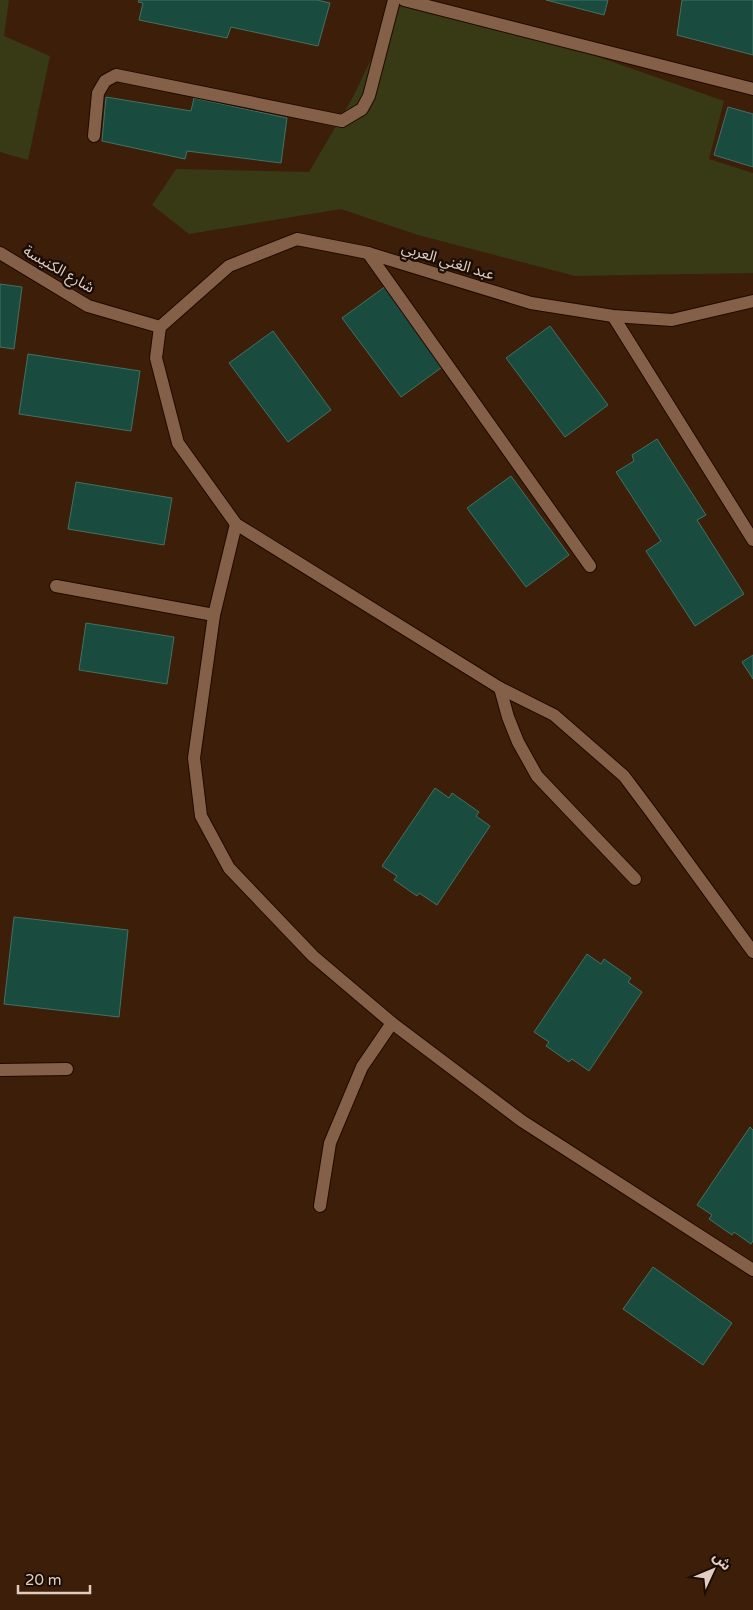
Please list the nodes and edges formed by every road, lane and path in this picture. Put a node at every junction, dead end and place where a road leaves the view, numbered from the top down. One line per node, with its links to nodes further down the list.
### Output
1 (394, 0): 4 (street)
2 (404, 0): 3 (street)
3 (753, 89)
4 (94, 136)
5 (0, 253): 9 (street, شارع الكنيسة)
6 (368, 253): 8 (street, عبد الغني العربي); 9 (street, عبد الغني العربي); 12 (street)
7 (753, 301): 8 (street, عبد الغني العربي)
8 (613, 316): 11 (street)
9 (160, 327): 10 (street)
10 (236, 524): 14 (street); 15 (street)
11 (753, 540)
12 (590, 566)
13 (56, 586): 14 (street)
14 (214, 615): 18 (street)
15 (500, 688): 16 (street); 17 (street)
16 (636, 879)
17 (753, 952)
18 (392, 1023): 21 (street); 22 (street)
19 (66, 1068): 20 (street)
20 (0, 1070)
21 (320, 1206)
22 (753, 1270)

